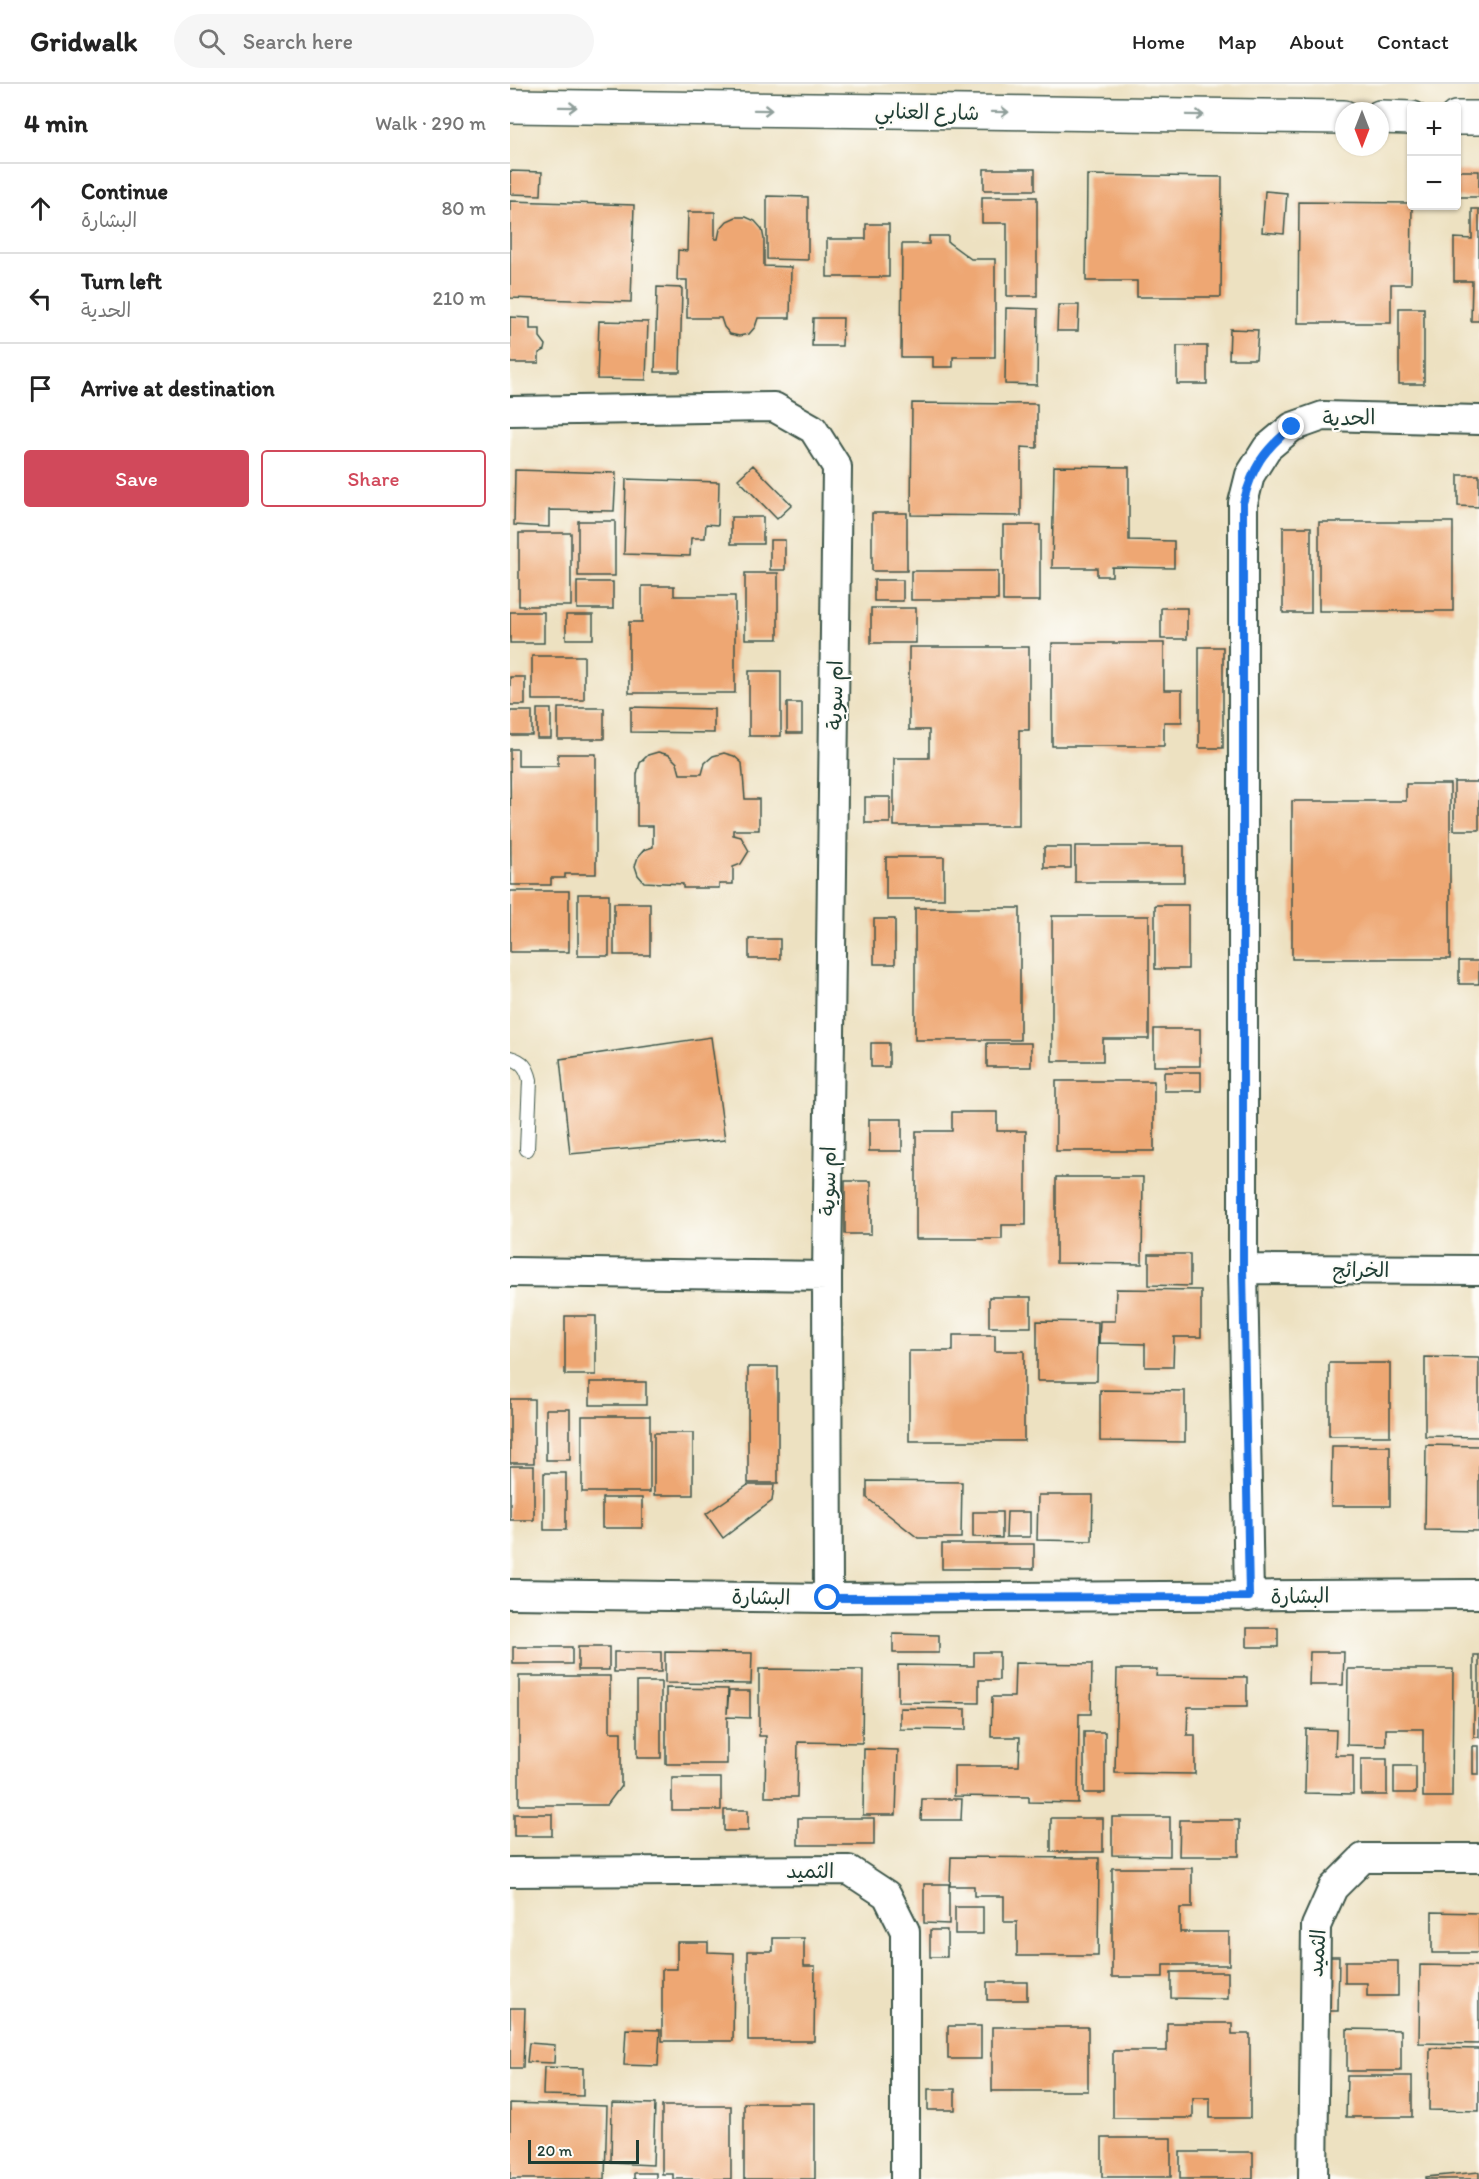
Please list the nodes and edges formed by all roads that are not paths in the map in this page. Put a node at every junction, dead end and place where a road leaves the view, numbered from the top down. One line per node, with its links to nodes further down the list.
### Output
1 (510, 106): 2 (street, شارع العنابي, one-way to 2)
2 (1335, 117)
3 (1389, 117): 4 (street)
4 (1407, 118)
5 (1461, 118): 6 (street)
6 (1479, 118)
7 (510, 411): 14 (street, ام سوية)
8 (1479, 420): 11 (street, الحدية)
9 (510, 1058): 10 (lane)
10 (527, 1149)
11 (1243, 1269): 12 (street, الخرائج); 17 (street, الحدية)
12 (1479, 1270)
13 (510, 1272): 14 (street)
14 (827, 1276): 18 (street, ام سوية)
15 (1479, 1593): 17 (street, البشارة)
16 (510, 1594): 18 (street, البشارة)
17 (1249, 1597): 18 (street, البشارة)
18 (828, 1598)
19 (1479, 1858): 22 (street, الثميد)
20 (510, 1872): 21 (street, الثميد)
21 (905, 2179)
22 (1312, 2179)

